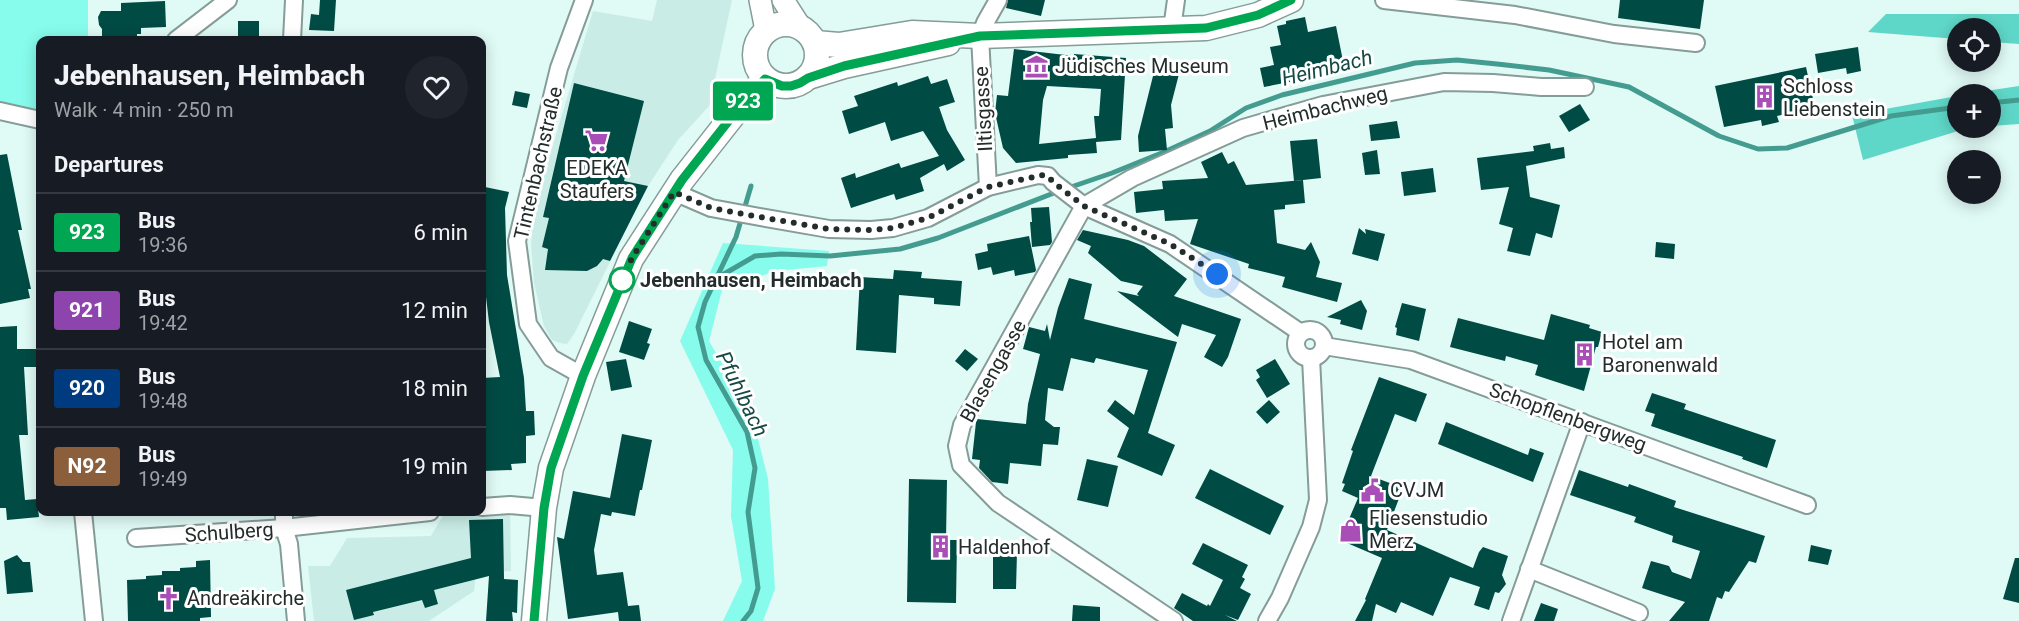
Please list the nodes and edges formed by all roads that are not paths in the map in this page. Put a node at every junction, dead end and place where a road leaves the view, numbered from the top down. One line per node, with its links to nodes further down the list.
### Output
1 (228, 0): 13 (street)
2 (294, 0): 14 (street)
3 (584, 0): 28 (street, Tintenbachstraße)
4 (760, 0): 11 (street)
5 (783, 0): 12 (street)
6 (998, 0): 15 (street, Iltisgasse)
7 (1176, 0): 10 (street)
8 (1291, 0): 10 (main road)
9 (1384, 0): 16 (street)
10 (1172, 29): 15 (main road)
11 (766, 30): 12 (main road); 18 (main road)
12 (808, 35): 15 (main road); 17 (main road)
13 (181, 36)
14 (292, 36)
15 (980, 36): 17 (main road); 22 (street, Iltisgasse)
16 (1696, 43)
17 (808, 78): 18 (main road)
18 (765, 79): 23 (main road)
19 (1585, 87): 24 (street, Heimbachweg)
20 (0, 111): 21 (street)
21 (36, 119)
22 (988, 187): 23 (street); 24 (street)
23 (674, 192): 28 (main road)
24 (1081, 204): 25 (street); 42 (street, Blasengasse)
25 (1302, 333): 26 (street); 27 (street)
26 (1324, 346): 27 (street); 29 (street, Schopflenbergweg)
27 (1311, 358): 43 (street)
28 (583, 376): 32 (main road)
29 (1582, 422): 30 (street, Schopflenbergweg); 37 (street)
30 (1807, 505)
31 (486, 507): 32 (street)
32 (544, 508): 41 (main road)
33 (83, 516): 39 (street)
34 (357, 516): 35 (street, Schulberg)
35 (284, 520): 36 (street, Schulberg); 40 (street)
36 (136, 538)
37 (1529, 569): 38 (street); 44 (street)
38 (1639, 613)
39 (94, 621)
40 (296, 621)
41 (534, 621)
42 (1174, 621)
43 (1267, 621)
44 (1511, 621)

